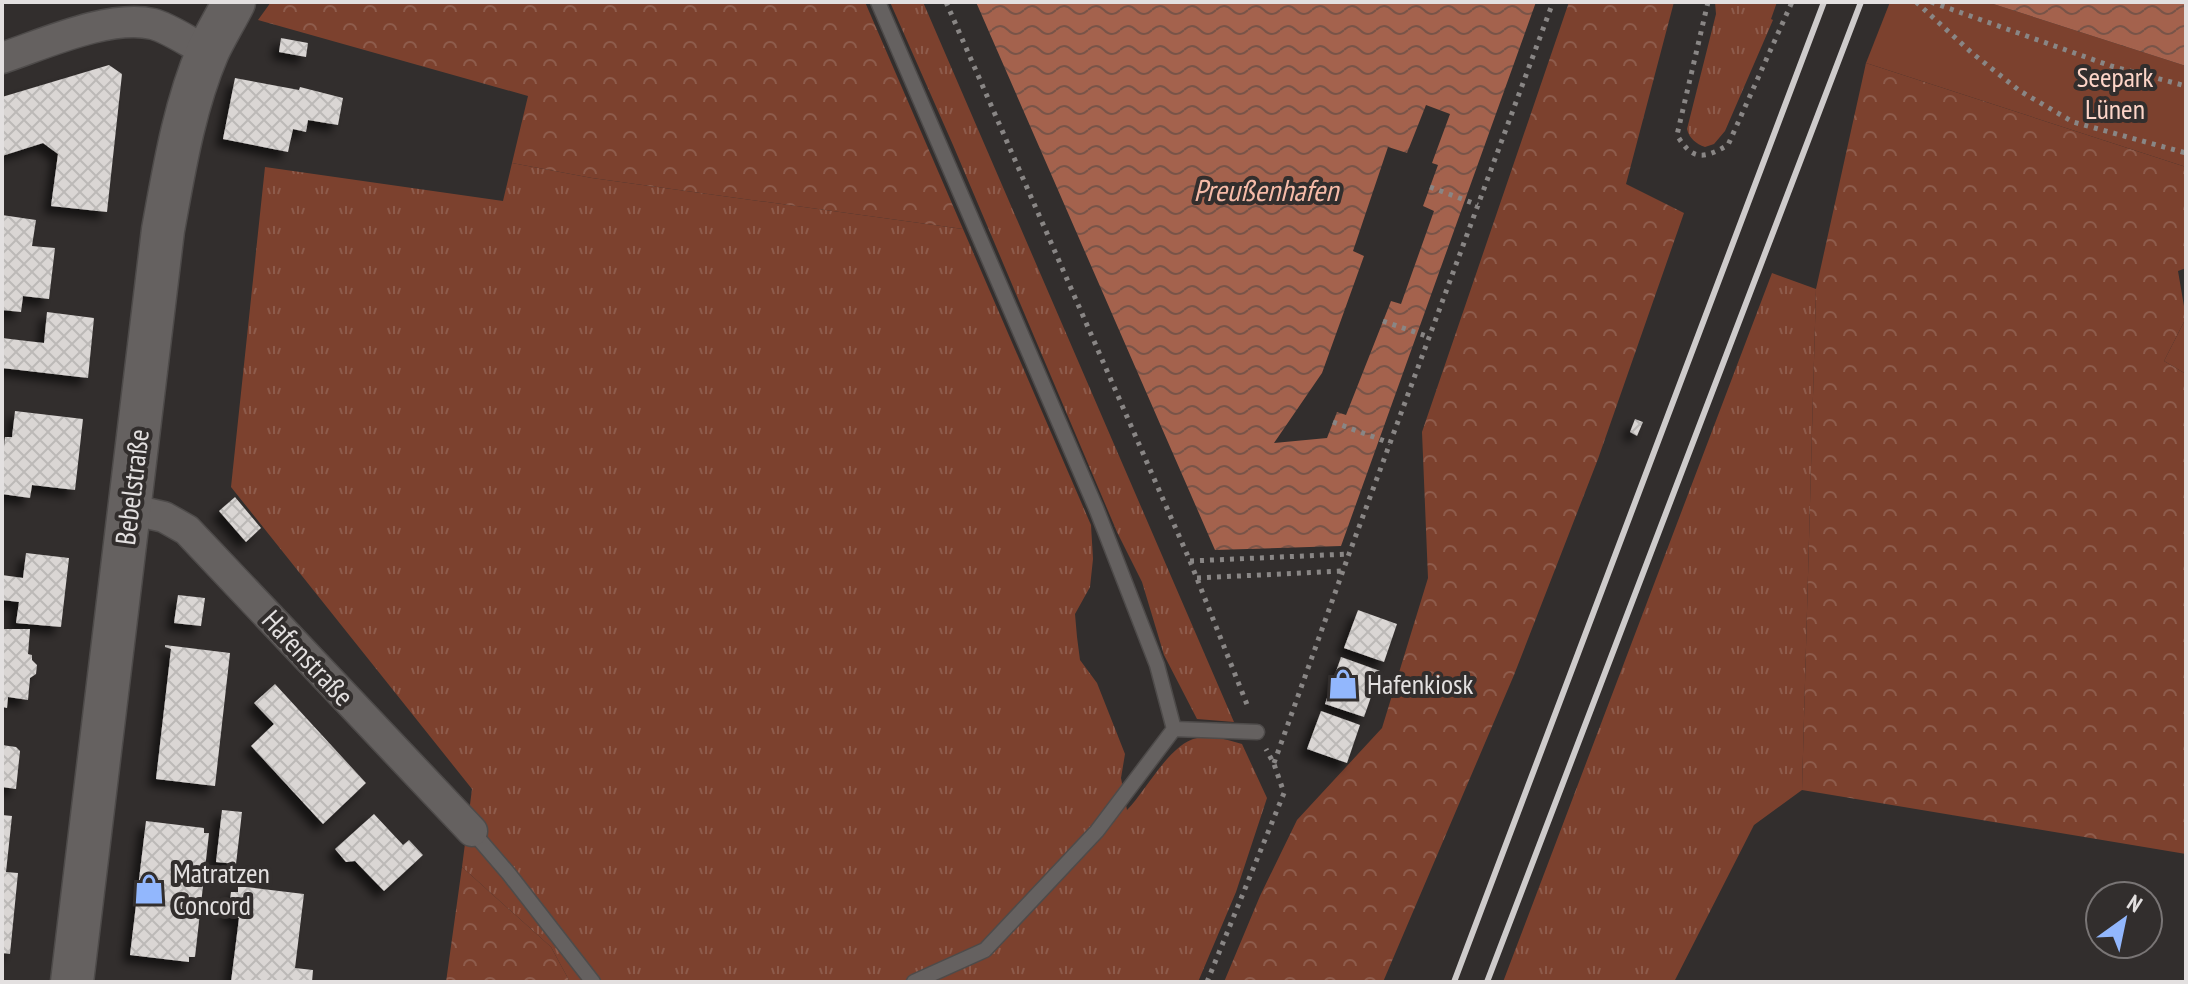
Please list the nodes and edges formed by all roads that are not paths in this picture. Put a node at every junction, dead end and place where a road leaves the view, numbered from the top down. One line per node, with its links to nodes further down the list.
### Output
1 (234, 2): 4 (main road, Bebelstraße)
2 (878, 2): 7 (lane)
3 (151, 13): 4 (street); 5 (street)
4 (208, 52): 6 (main road, Bebelstraße)
5 (2, 58)
6 (129, 509): 9 (street, Hafenstraße); 10 (main road, Bebelstraße)
7 (1174, 729): 8 (lane); 12 (lane)
8 (1257, 732)
9 (472, 831): 11 (lane)
10 (72, 982)
11 (593, 982)
12 (914, 982)

